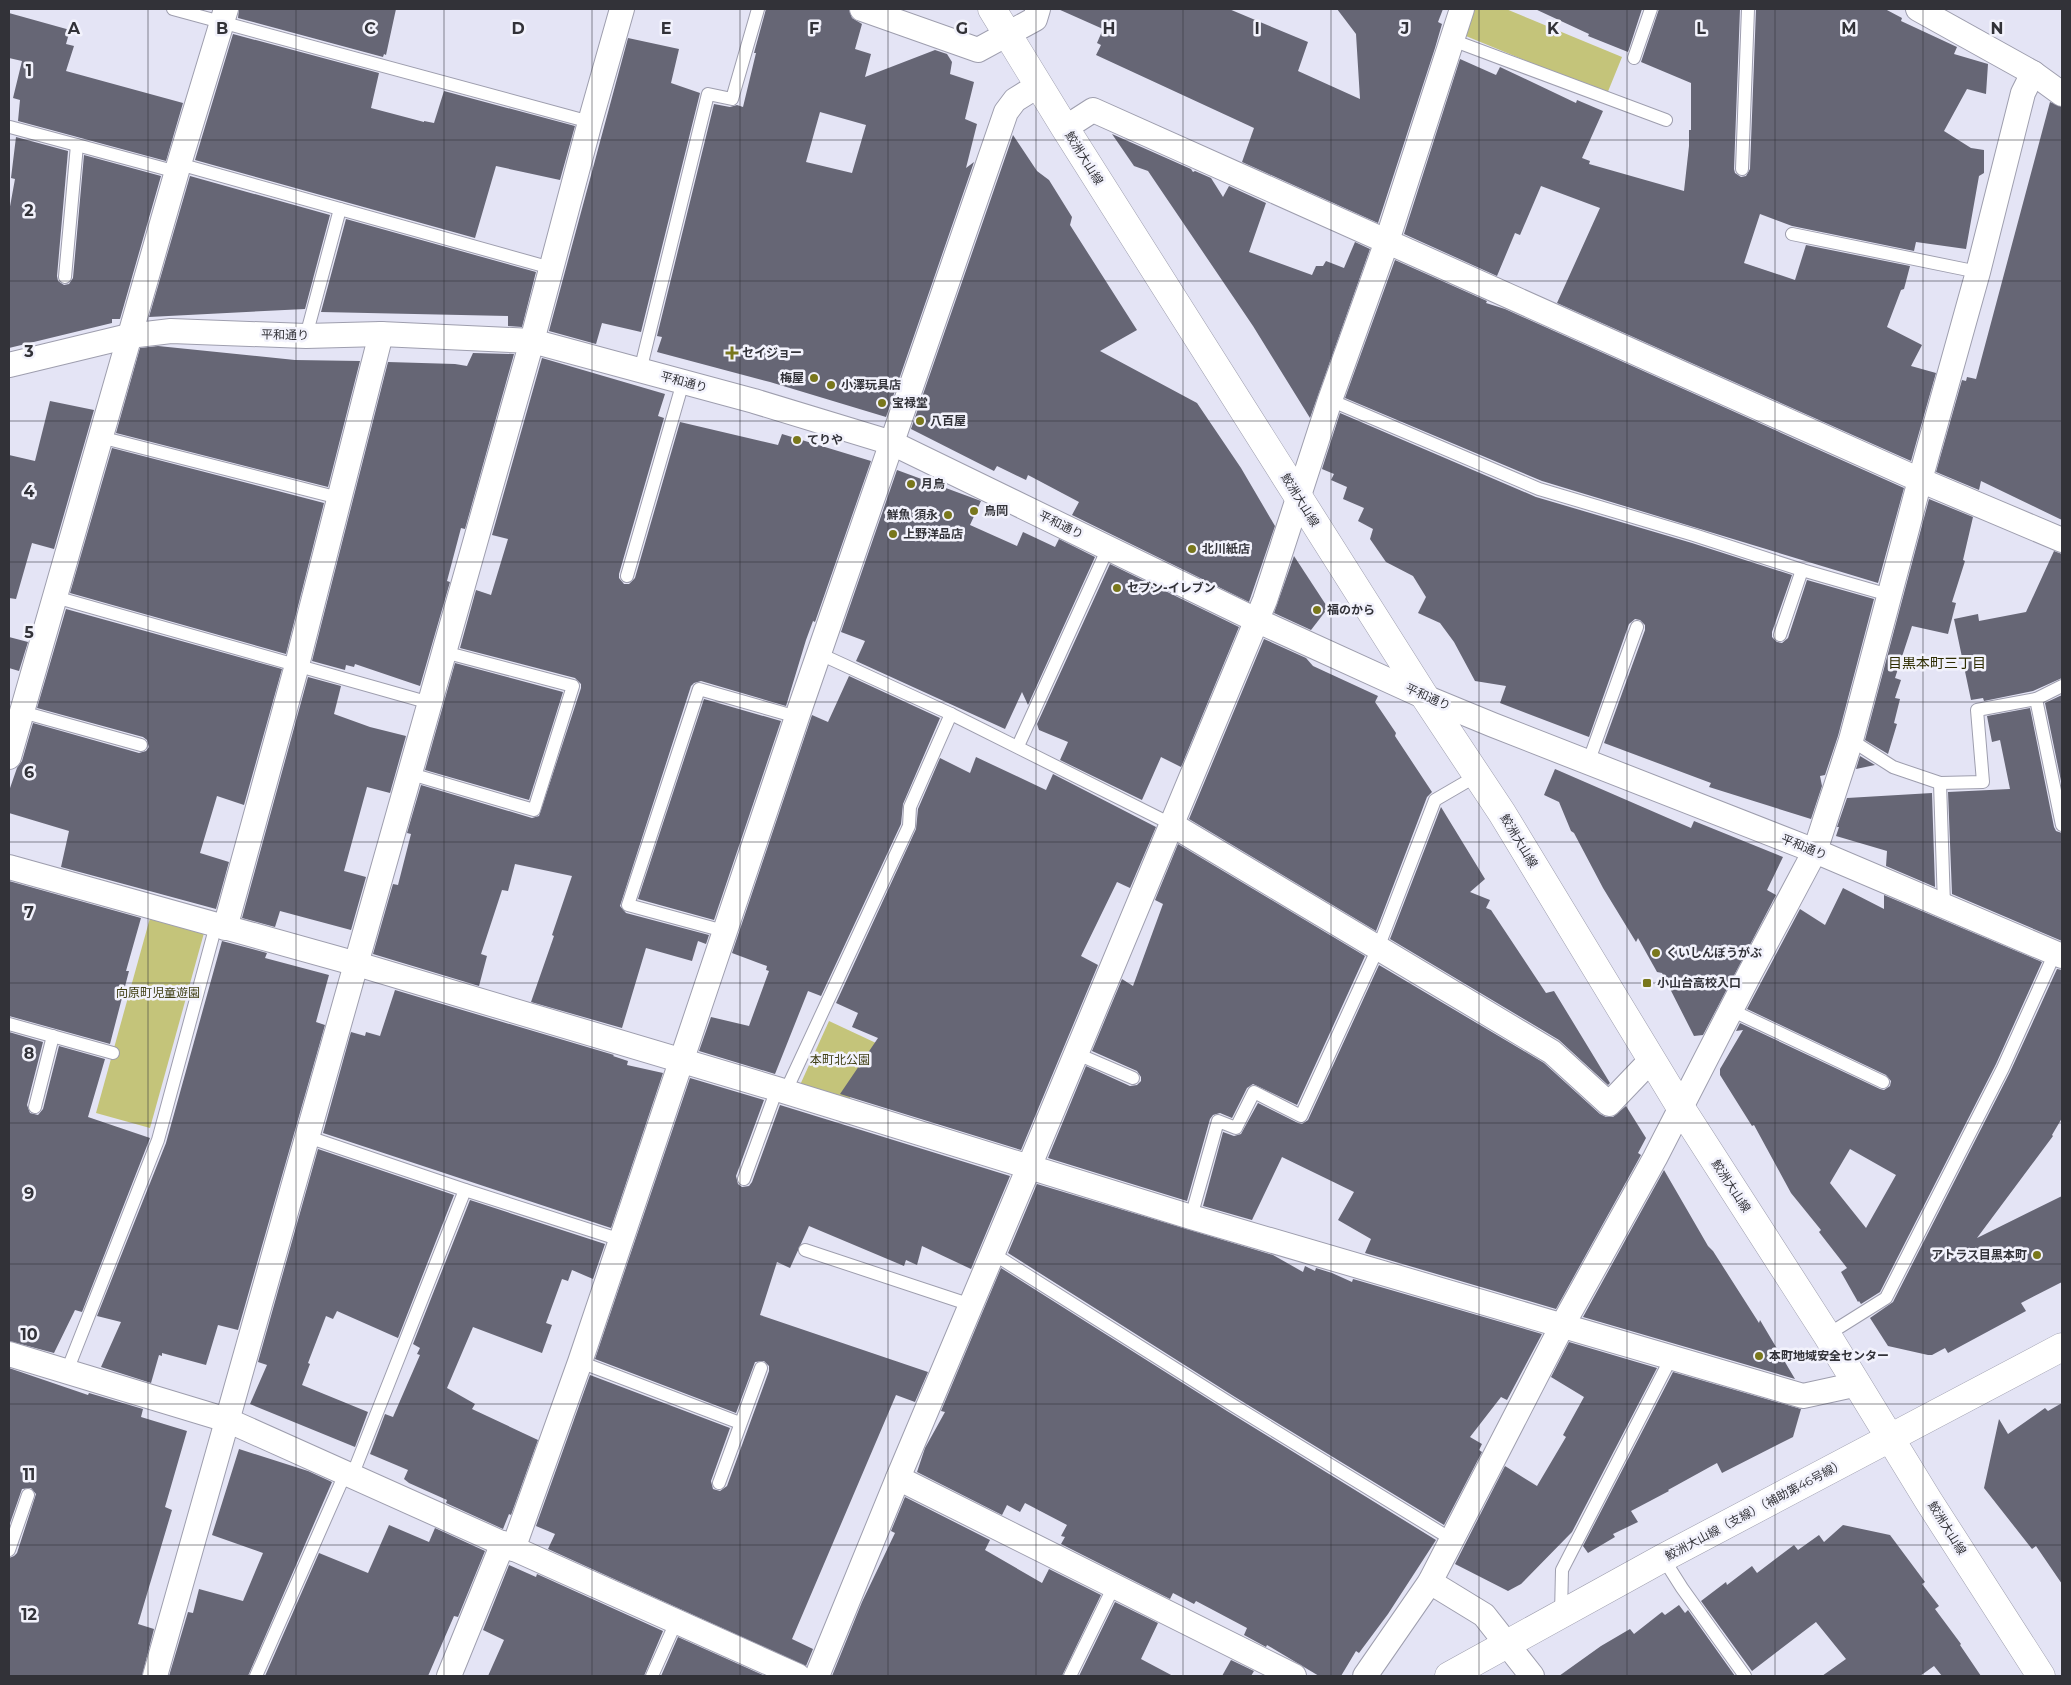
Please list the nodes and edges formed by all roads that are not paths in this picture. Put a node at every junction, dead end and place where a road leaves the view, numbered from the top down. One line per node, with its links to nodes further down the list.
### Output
1 (173, 9): 11 (lane)
2 (622, 9): 19 (street)
3 (758, 9): 36 (lane)
4 (862, 9): 12 (street)
5 (992, 9): 12 (main road, 鮫洲大山線)
6 (1038, 9): 12 (street)
7 (1462, 9): 13 (street)
8 (1651, 9): 14 (lane)
9 (1748, 9): 24 (lane)
10 (1918, 9): 15 (street)
11 (224, 15): 19 (lane); 23 (street)
12 (1008, 35): 16 (main road, 鮫洲大山線)
13 (1452, 40): 18 (lane); 27 (street)
14 (1634, 58)
15 (2034, 73): 17 (street); 29 (street)
16 (1039, 85): 21 (main road, 鮫洲大山線); 40 (street)
17 (2062, 94)
18 (1666, 120)
19 (590, 122): 28 (street)
20 (10, 127): 22 (lane)
21 (1065, 128): 27 (street); 42 (main road, 鮫洲大山線)
22 (77, 145): 23 (lane); 30 (lane)
23 (178, 168): 25 (lane); 32 (street)
24 (1742, 169)
25 (340, 209): 28 (lane); 33 (lane)
26 (1792, 234): 29 (lane)
27 (1387, 241): 38 (street); 41 (street)
28 (551, 268): 34 (street)
29 (1978, 272): 41 (street)
30 (65, 277)
31 (381, 334): 33 (street, 平和通り); 34 (street, 平和通り); 43 (street)
32 (129, 336): 33 (street, 平和通り); 35 (street, 平和通り); 39 (street)
33 (306, 336)
34 (532, 341): 36 (street, 平和通り); 53 (street)
35 (9, 365)
36 (640, 371): 37 (street, 平和通り)
37 (683, 382): 40 (street, 平和通り); 47 (lane)
38 (1330, 400): 42 (street); 46 (lane)
39 (100, 437): 43 (lane); 49 (street)
40 (892, 443): 45 (street, 平和通り); 54 (street)
41 (1920, 480): 44 (street); 48 (street)
42 (1298, 496): 50 (street); 57 (main road, 鮫洲大山線)
43 (340, 498): 55 (street)
44 (2062, 540)
45 (1108, 548): 50 (street, 平和通り); 65 (lane)
46 (1802, 570): 48 (lane); 52 (lane)
47 (627, 576)
48 (1889, 595): 63 (street)
49 (54, 597): 55 (lane); 60 (street)
50 (1256, 620): 57 (street, 平和通り); 71 (street)
51 (1637, 627): 67 (lane)
52 (1780, 635)
53 (444, 652): 59 (street); 68 (lane)
54 (820, 654): 61 (lane); 62 (street)
55 (297, 665): 59 (lane); 76 (street)
56 (2062, 686): 58 (lane)
57 (1425, 696): 67 (street, 平和通り); 69 (main road, 鮫洲大山線)
58 (2036, 699): 70 (lane); 72 (lane)
59 (430, 703): 68 (street)
60 (22, 712): 64 (lane); 66 (street)
61 (951, 714): 65 (lane); 90 (lane)
62 (797, 717): 77 (street); 77 (lane)
63 (1851, 740): 70 (lane); 73 (street)
64 (140, 745)
65 (1018, 746): 71 (lane)
66 (9, 757)
67 (1588, 763): 73 (street, 平和通り)
68 (410, 774): 80 (street)
69 (1478, 775): 78 (lane); 86 (main road, 鮫洲大山線)
70 (1940, 783): 75 (lane)
71 (1171, 824): 78 (street); 85 (street)
72 (2062, 825)
73 (1815, 851): 75 (street, 平和通り); 81 (street)
74 (9, 867): 76 (street)
75 (1944, 906): 79 (street, 平和通り)
76 (221, 926): 80 (street); 109 (lane)
77 (724, 931): 87 (street)
78 (1378, 948): 86 (street); 97 (lane)
79 (2059, 955): 103 (lane)
80 (357, 964): 87 (street); 93 (street)
81 (1731, 1010): 89 (lane); 92 (street)
82 (9, 1024): 83 (lane)
83 (54, 1036): 84 (lane); 91 (lane)
84 (113, 1053)
85 (1075, 1053): 88 (lane); 94 (street)
86 (1652, 1059): 92 (main road, 鮫洲大山線)
87 (681, 1061): 90 (street); 98 (street)
88 (1133, 1078)
89 (1883, 1082)
90 (782, 1091): 94 (street); 95 (lane)
91 (35, 1106)
92 (1681, 1108): 102 (street); 103 (main road, 鮫洲大山線)
93 (308, 1137): 96 (lane); 111 (street)
94 (1029, 1167): 97 (street); 100 (street)
95 (744, 1179)
96 (465, 1190): 98 (lane); 114 (lane)
97 (1191, 1217): 102 (street)
98 (622, 1240): 107 (street)
99 (805, 1250): 101 (lane)
100 (992, 1253): 101 (street); 118 (lane)
101 (970, 1305): 115 (street)
102 (1562, 1326): 106 (street); 118 (street)
103 (1827, 1335): 110 (main road, 鮫洲大山線)
104 (2062, 1347): 113 (main road, 鮫洲大山線（支線）（補助第46号線）)
105 (9, 1354): 109 (street)
106 (1671, 1358): 110 (street); 124 (lane)
107 (580, 1362): 112 (lane); 119 (street)
108 (761, 1368): 112 (lane)
109 (67, 1372): 111 (street)
110 (1858, 1384): 113 (main road, 鮫洲大山線)
111 (227, 1420): 114 (street); 127 (street)
112 (740, 1423): 116 (lane)
113 (1892, 1438): 121 (main road, 鮫洲大山線（支線）（補助第46号線）); 139 (main road, 鮫洲大山線)
114 (348, 1475): 119 (street); 128 (lane)
115 (898, 1478): 123 (street); 132 (street)
116 (719, 1483)
117 (28, 1495): 120 (lane)
118 (1452, 1539): 122 (street)
119 (508, 1546): 125 (street); 129 (street)
120 (9, 1550)
121 (1663, 1558): 124 (main road, 鮫洲大山線（支線）（補助第46号線）); 138 (lane)
122 (1430, 1582): 126 (street); 135 (street)
123 (1114, 1586): 133 (lane); 134 (street)
124 (1561, 1614): 126 (main road, 鮫洲大山線（支線）（補助第46号線）)
125 (676, 1622): 130 (lane); 131 (street)
126 (1508, 1644): 136 (main road, 鮫洲大山線（支線）（補助第46号線）); 137 (street)
127 (155, 1676)
128 (256, 1676)
129 (449, 1676)
130 (652, 1676)
131 (798, 1676)
132 (817, 1676)
133 (1070, 1676)
134 (1294, 1676)
135 (1365, 1676)
136 (1448, 1676)
137 (1532, 1676)
138 (1745, 1676)
139 (2040, 1676)

